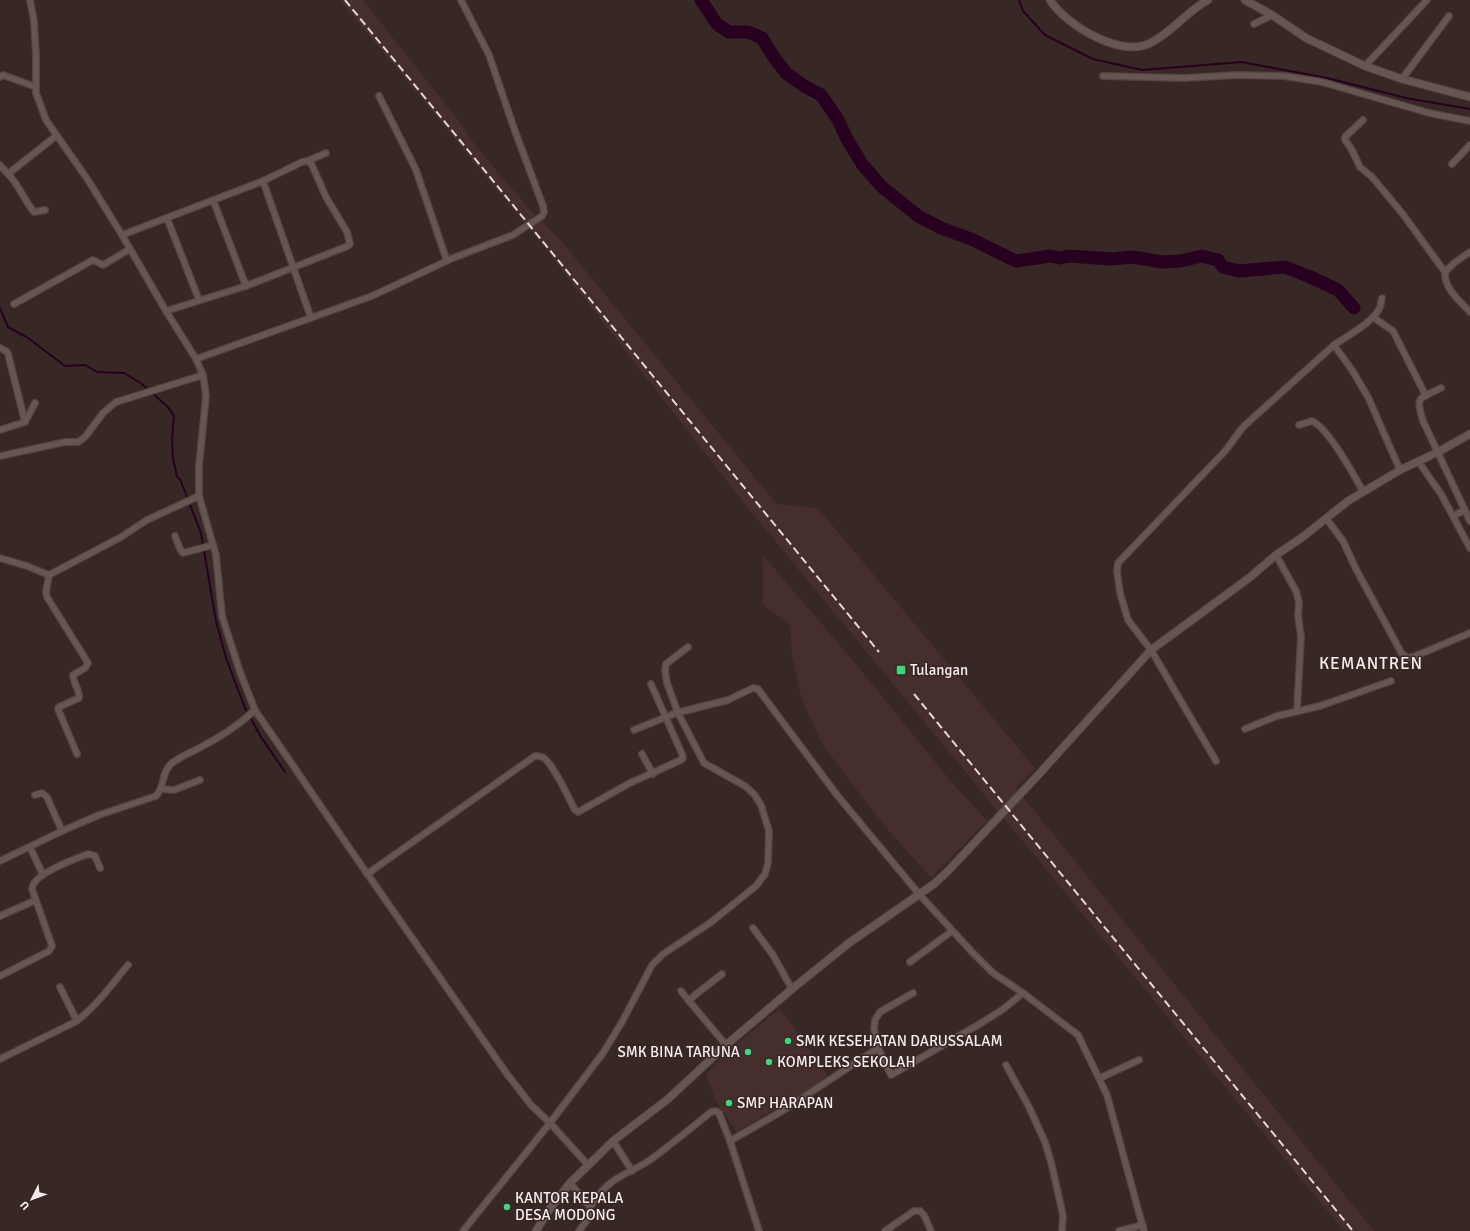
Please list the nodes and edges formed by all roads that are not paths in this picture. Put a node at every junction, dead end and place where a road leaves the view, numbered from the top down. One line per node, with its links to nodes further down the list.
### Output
1 (30, 0): 14 (street)
2 (461, 0): 33 (street)
3 (1050, 0): 4 (street)
4 (1208, 0)
5 (1245, 0): 7 (street)
6 (1427, 0): 10 (street)
7 (1272, 15): 9 (street); 10 (street)
8 (1449, 16): 13 (street)
9 (1254, 24)
10 (1365, 66): 13 (street)
11 (1104, 76): 18 (street)
12 (0, 77): 14 (street)
13 (1402, 79): 16 (street)
14 (36, 87): 19 (street)
15 (379, 96): 33 (street)
16 (1470, 97)
17 (1363, 120): 35 (street)
18 (1470, 121)
19 (56, 136): 25 (street); 30 (street)
20 (1470, 145): 23 (street)
21 (326, 153): 22 (street)
22 (307, 161): 26 (street); 34 (street)
23 (1452, 164)
24 (0, 165): 25 (street)
25 (8, 174): 28 (street)
26 (263, 181): 27 (street); 34 (street)
27 (213, 200): 29 (street); 36 (street)
28 (45, 210)
29 (167, 218): 30 (street); 38 (street)
30 (122, 235): 31 (street)
31 (130, 249): 39 (street); 40 (street)
32 (1470, 252): 35 (street)
33 (448, 261): 43 (street)
34 (294, 267): 36 (street); 43 (street)
35 (1445, 272): 41 (street)
36 (246, 286): 38 (street)
37 (1382, 298): 42 (street)
38 (199, 300): 40 (street)
39 (14, 304)
40 (166, 311): 46 (street)
41 (1470, 312)
42 (1373, 316): 44 (street); 49 (street)
43 (311, 318): 46 (street)
44 (1334, 345): 58 (street); 73 (street)
45 (0, 348): 51 (street)
46 (196, 359): 47 (street)
47 (203, 375): 56 (street); 60 (street)
48 (1441, 388): 49 (street)
49 (1426, 396): 55 (street)
50 (35, 403): 51 (street)
51 (25, 422): 53 (street)
52 (1299, 425): 59 (street)
53 (0, 430)
54 (1470, 434): 55 (street)
55 (1438, 452): 57 (street); 61 (street)
56 (0, 456)
57 (1423, 459): 58 (street); 62 (street)
58 (1400, 470): 59 (street)
59 (1363, 491): 63 (street)
60 (199, 496): 66 (street); 70 (street)
61 (1463, 511): 62 (street); 64 (street)
62 (1454, 515): 67 (street)
63 (1326, 518): 68 (street); 71 (street)
64 (1470, 522)
65 (175, 536): 66 (street)
66 (213, 545): 78 (street)
67 (1470, 548)
68 (1276, 555): 73 (street); 76 (street)
69 (0, 558): 70 (street)
70 (49, 575): 82 (street)
71 (1470, 633)
72 (688, 647): 77 (street)
73 (1151, 650): 84 (street); 95 (street)
74 (1391, 681): 76 (street)
75 (651, 684): 79 (street)
76 (1297, 710): 80 (street)
77 (677, 713): 79 (street); 95 (street); 117 (street)
78 (251, 714): 87 (street); 93 (street)
79 (667, 717): 81 (street); 85 (street)
80 (1245, 729)
81 (634, 730)
82 (77, 754)
83 (642, 754): 85 (street)
84 (1216, 761)
85 (653, 774): 93 (street)
86 (200, 780): 87 (street)
87 (161, 789): 89 (street)
88 (35, 795): 89 (street)
89 (62, 830): 90 (street)
90 (30, 847): 91 (street); 94 (street)
91 (0, 862)
92 (100, 868): 94 (street)
93 (367, 874): 117 (street)
94 (43, 875): 96 (street)
95 (919, 894): 99 (street); 105 (street)
96 (36, 900): 97 (street); 103 (street)
97 (0, 916)
98 (753, 928): 105 (street)
99 (952, 931): 100 (street); 108 (street)
100 (910, 962)
101 (128, 965): 110 (street)
102 (722, 974): 109 (street)
103 (0, 976)
104 (60, 987): 110 (street)
105 (792, 989): 111 (street)
106 (681, 991): 109 (street)
107 (913, 993): 112 (street)
108 (1023, 993): 112 (street); 116 (street)
109 (689, 1001): 111 (street)
110 (77, 1021): 113 (street)
111 (726, 1045): 118 (street)
112 (878, 1048): 119 (street)
113 (0, 1059)
114 (1139, 1060): 116 (street)
115 (1006, 1066): 131 (street)
116 (1100, 1078): 124 (street)
117 (549, 1122): 120 (street); 125 (street)
118 (613, 1141): 120 (street); 121 (street)
119 (730, 1141): 121 (street); 128 (street)
120 (588, 1165): 122 (street)
121 (632, 1171): 123 (street)
122 (570, 1183): 123 (street); 126 (street)
123 (590, 1207): 127 (street)
124 (1143, 1228): 132 (street)
125 (463, 1231)
126 (536, 1231)
127 (580, 1231)
128 (759, 1231)
129 (885, 1231): 130 (street)
130 (931, 1231)
131 (1062, 1231)
132 (1119, 1231)

